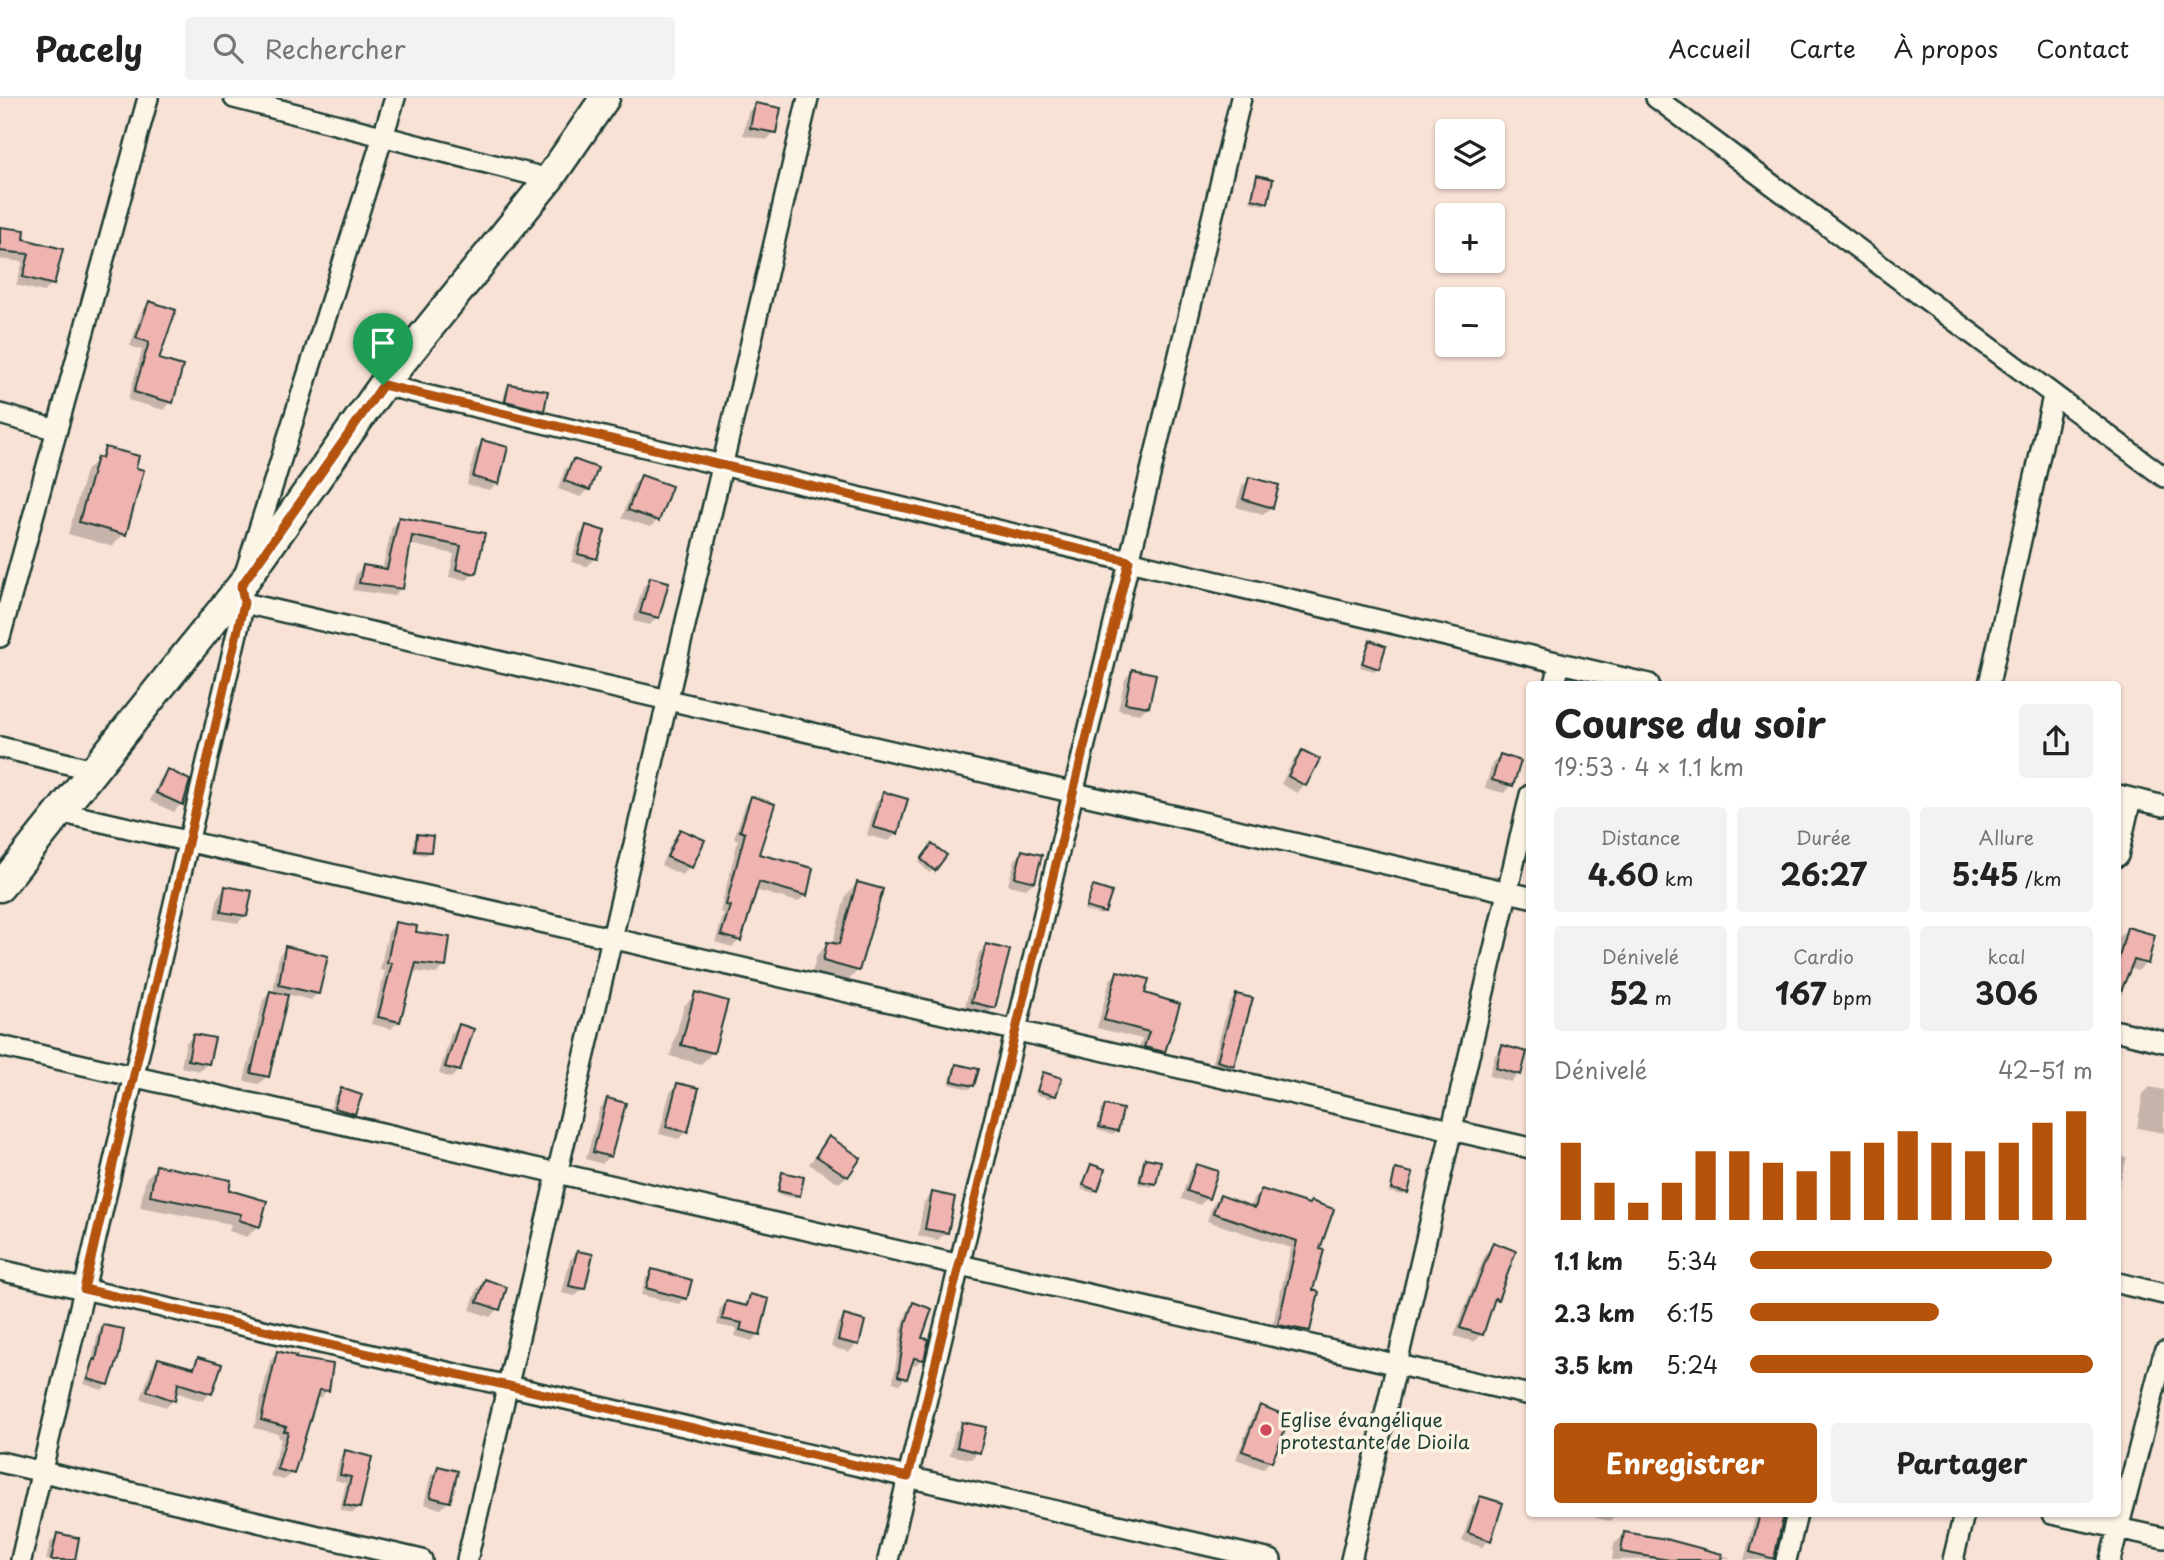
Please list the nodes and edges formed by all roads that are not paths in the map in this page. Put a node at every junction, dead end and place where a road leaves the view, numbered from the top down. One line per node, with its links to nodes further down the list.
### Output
1 (148, 98): 13 (street)
2 (234, 98): 8 (street)
3 (395, 98): 8 (street)
4 (605, 98): 9 (street)
5 (808, 98): 14 (street)
6 (1241, 98): 16 (street)
7 (1656, 98): 11 (street)
8 (383, 136): 9 (street); 17 (street)
9 (549, 179): 10 (street)
10 (383, 385): 14 (street); 17 (street)
11 (2053, 396): 15 (street); 22 (street)
12 (0, 414): 13 (street)
13 (57, 430): 18 (street)
14 (723, 465): 16 (street); 23 (street)
15 (2164, 477)
16 (1129, 561): 19 (street); 26 (street)
17 (242, 595): 23 (street); 25 (street); 32 (street)
18 (0, 637)
19 (1560, 663): 20 (street); 21 (street)
20 (1556, 681)
21 (1636, 681)
22 (1990, 681)
23 (668, 700): 26 (street); 36 (street)
24 (0, 747): 25 (street)
25 (93, 770): 30 (street)
26 (1073, 793): 34 (street); 37 (street)
27 (2124, 797): 28 (street); 31 (street)
28 (2164, 806)
29 (1526, 812): 34 (street)
30 (59, 813): 32 (street); 33 (street)
31 (2121, 826)
32 (188, 842): 36 (street); 41 (street)
33 (0, 887)
34 (1507, 892): 35 (street); 42 (street)
35 (1526, 896)
36 (612, 939): 37 (street); 44 (street)
37 (1016, 1031): 42 (street); 45 (street)
38 (2121, 1032): 39 (street)
39 (2164, 1042)
40 (0, 1046): 41 (street)
41 (134, 1076): 44 (street); 48 (street)
42 (1452, 1130): 43 (street); 51 (street)
43 (1526, 1147)
44 (557, 1173): 45 (street); 52 (street)
45 (959, 1265): 51 (street); 56 (street)
46 (0, 1270): 48 (street)
47 (2121, 1284): 49 (street)
48 (84, 1289): 52 (street); 55 (street)
49 (2164, 1294)
50 (2164, 1352): 61 (street)
51 (1397, 1365): 53 (street); 69 (street)
52 (508, 1386): 56 (street); 66 (street)
53 (1526, 1394)
54 (0, 1462): 55 (street)
55 (41, 1472): 64 (street); 65 (street)
56 (908, 1477): 67 (street); 68 (street)
57 (1796, 1517): 70 (street)
58 (1963, 1517): 71 (street)
59 (2066, 1517): 62 (street)
60 (2121, 1517): 62 (street)
61 (2121, 1517)
62 (2118, 1528): 63 (street); 72 (street)
63 (2164, 1538)
64 (21, 1560)
65 (422, 1560)
66 (467, 1560)
67 (888, 1560)
68 (1270, 1560)
69 (1351, 1560)
70 (1786, 1560)
71 (1953, 1560)
72 (2110, 1560)

